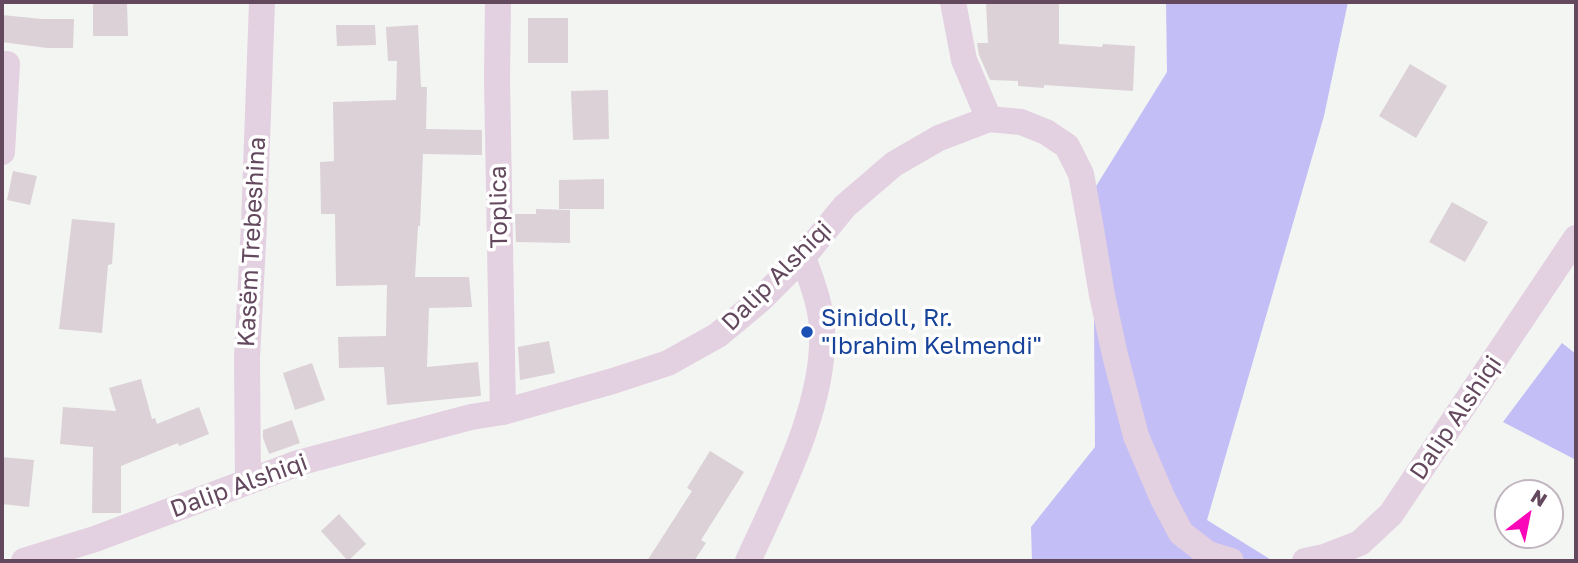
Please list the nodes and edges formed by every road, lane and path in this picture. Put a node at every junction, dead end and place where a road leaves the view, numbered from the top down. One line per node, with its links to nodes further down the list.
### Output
1 (262, 2): 10 (street, Kasëm Trebeshina)
2 (498, 2): 9 (street, Toplica)
3 (953, 2): 5 (street)
4 (7, 65): 6 (street)
5 (989, 119): 8 (street, Dalip Alshiqi); 13 (street, Dalip Alshiqi)
6 (2, 152)
7 (1576, 238): 14 (street, Dalip Alshiqi)
8 (803, 257): 9 (street, Dalip Alshiqi); 12 (street)
9 (503, 412): 10 (street, Dalip Alshiqi)
10 (248, 482): 11 (street, Dalip Alshiqi)
11 (24, 561)
12 (748, 561)
13 (1231, 561)
14 (1305, 561)

